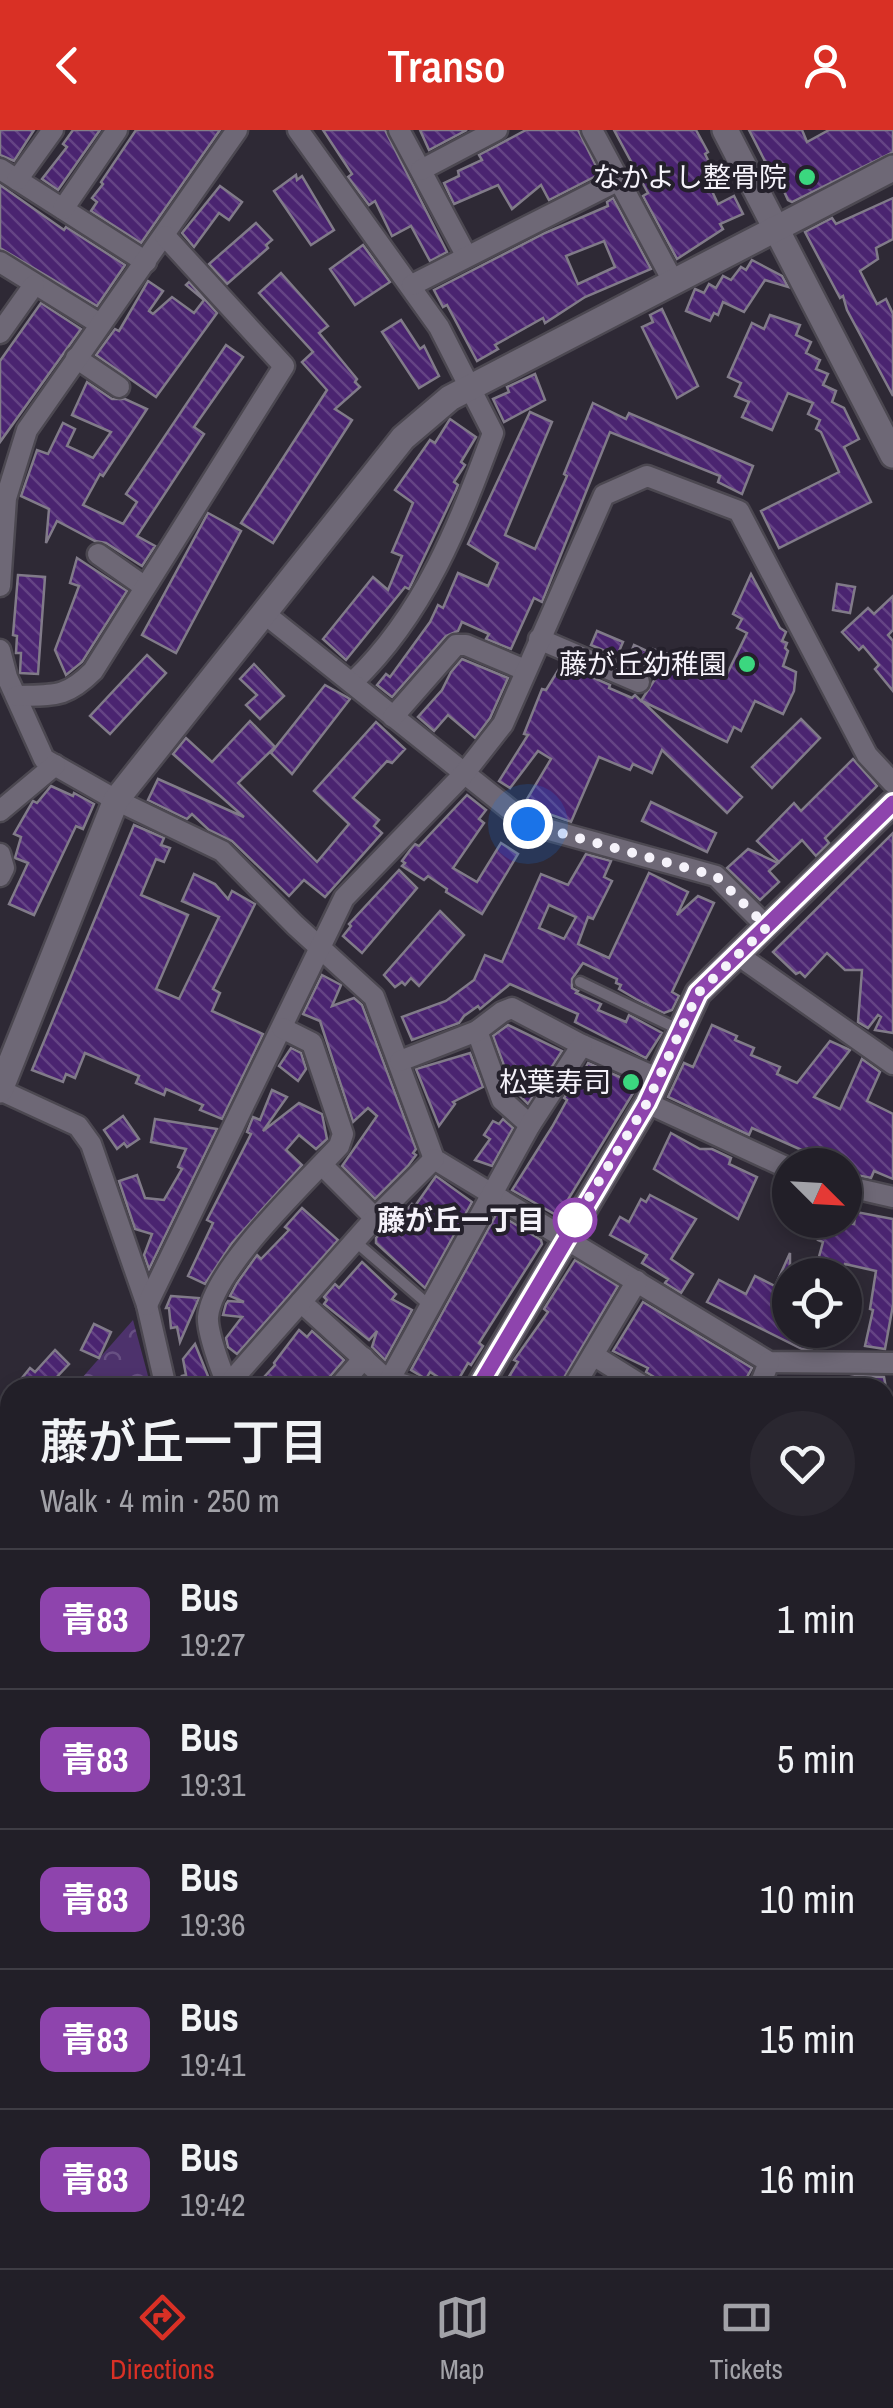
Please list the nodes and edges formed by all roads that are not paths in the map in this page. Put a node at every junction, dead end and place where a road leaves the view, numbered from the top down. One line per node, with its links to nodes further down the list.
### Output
1 (53, 130): 11 (street)
2 (117, 130): 13 (street)
3 (237, 130): 15 (street)
4 (298, 130): 21 (street)
5 (399, 130): 10 (street)
6 (497, 130): 10 (street)
7 (592, 130): 12 (street)
8 (725, 130): 14 (street)
9 (893, 168): 14 (street)
10 (420, 170): 16 (street)
11 (8, 175): 13 (street)
12 (619, 180): 16 (street); 19 (street)
13 (63, 209): 18 (street)
14 (776, 230): 19 (street); 27 (street)
15 (165, 236): 18 (street); 31 (street)
16 (466, 256): 21 (street)
17 (0, 262): 20 (street)
18 (146, 262): 22 (street)
19 (674, 283): 26 (street)
20 (34, 285): 22 (street); 23 (street)
21 (412, 285): 26 (street)
22 (100, 324): 24 (street)
23 (0, 333)
24 (76, 358): 25 (street); 28 (street)
25 (119, 387)
26 (471, 388): 32 (street); 36 (street)
27 (893, 455)
28 (3, 498): 30 (street)
29 (98, 554): 31 (street)
30 (0, 586)
31 (145, 586): 38 (street)
32 (265, 614): 36 (street); 43 (street)
33 (540, 639): 35 (street); 37 (street); 42 (street)
34 (0, 650): 38 (street)
35 (525, 670): 39 (street); 41 (street)
36 (354, 682): 39 (street)
37 (639, 682)
38 (17, 696): 40 (street)
39 (393, 717): 41 (street)
40 (55, 765): 43 (street); 45 (street)
41 (464, 776): 48 (street); 49 (street)
42 (893, 783)
43 (116, 800): 49 (street); 56 (street)
44 (893, 803): 48 (street)
45 (0, 811)
46 (0, 854): 47 (street)
47 (0, 876)
48 (767, 927): 50 (street)
49 (319, 946): 52 (street); 57 (street)
50 (741, 952): 54 (street); 58 (street)
51 (580, 982): 54 (lane)
52 (282, 1028): 65 (street); 74 (street)
53 (478, 1030): 55 (street); 57 (street); 62 (street)
54 (681, 1030): 59 (street)
55 (582, 1045): 59 (street); 62 (street)
56 (8, 1052): 60 (street)
57 (400, 1061): 63 (street)
58 (893, 1064)
59 (658, 1079): 61 (street)
60 (0, 1090): 74 (street)
61 (647, 1103): 64 (street); 70 (street)
62 (530, 1126): 67 (street)
63 (434, 1159): 67 (street); 69 (street)
64 (772, 1161)
65 (322, 1165): 69 (street); 81 (street)
66 (862, 1190): 68 (street)
67 (491, 1194): 70 (street); 75 (street)
68 (893, 1198)
69 (376, 1218): 71 (street)
70 (564, 1238): 72 (street); 86 (street)
71 (356, 1242): 73 (street); 75 (lane)
72 (637, 1281): 76 (street); 78 (street)
73 (302, 1302): 77 (street); 82 (street)
74 (147, 1305): 80 (street)
75 (430, 1306): 85 (street)
76 (594, 1355): 87 (street); 88 (street)
77 (364, 1358): 83 (street); 84 (street)
78 (769, 1362): 79 (street); 89 (street)
79 (893, 1363)
80 (164, 1378)
81 (224, 1378)
82 (233, 1378)
83 (347, 1378)
84 (381, 1378)
85 (389, 1378)
86 (484, 1378)
87 (579, 1378)
88 (630, 1378)
89 (763, 1378)

